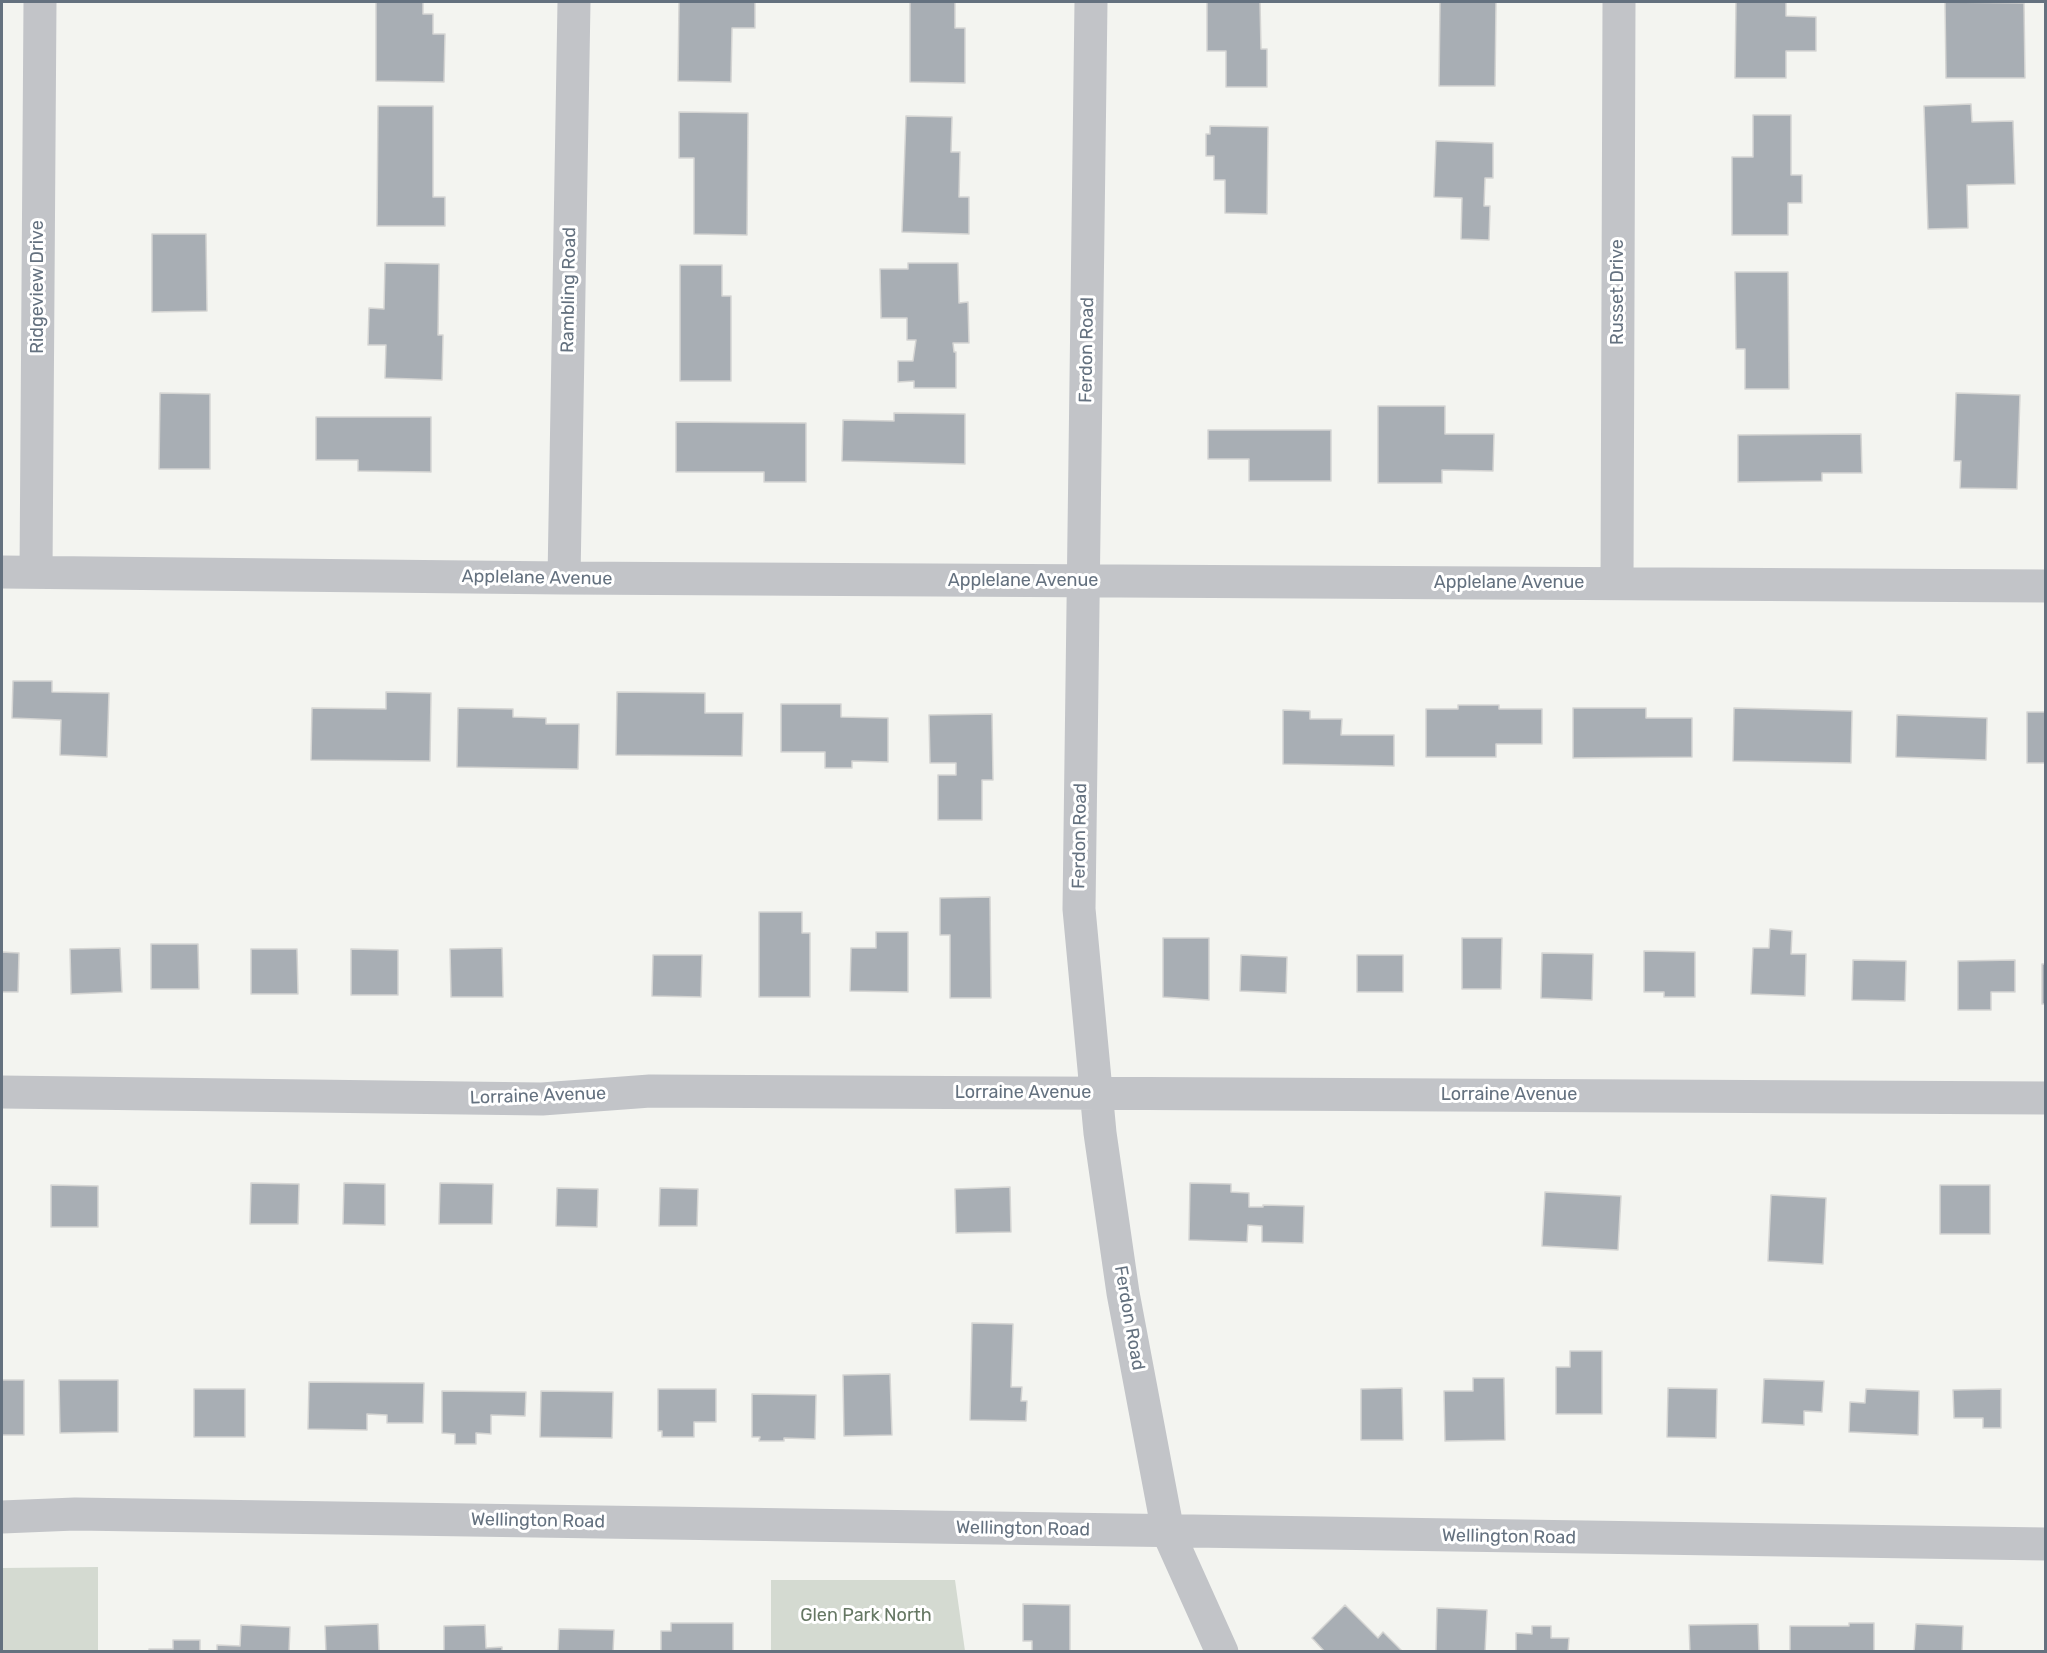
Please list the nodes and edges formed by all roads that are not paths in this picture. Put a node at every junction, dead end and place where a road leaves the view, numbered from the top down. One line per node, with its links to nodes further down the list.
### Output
1 (40, 2): 6 (street, Ridgeview Drive)
2 (574, 2): 7 (street, Rambling Road)
3 (1091, 2): 8 (street, Ferdon Road)
4 (1619, 2): 9 (street, Russet Drive)
5 (2, 572): 6 (street, Applelane Avenue)
6 (36, 572): 7 (street, Applelane Avenue)
7 (564, 578): 8 (street, Applelane Avenue)
8 (1084, 581): 9 (street, Applelane Avenue); 12 (street, Ferdon Road)
9 (1617, 583): 10 (street, Applelane Avenue)
10 (2046, 586)
11 (2, 1092): 12 (street, Lorraine Avenue)
12 (1096, 1094): 13 (street, Lorraine Avenue); 15 (street, Ferdon Road)
13 (2046, 1098)
14 (2, 1517): 15 (street, Wellington Road)
15 (1168, 1532): 16 (street, Wellington Road); 17 (street, Ferdon Road)
16 (2046, 1544)
17 (1222, 1652)

